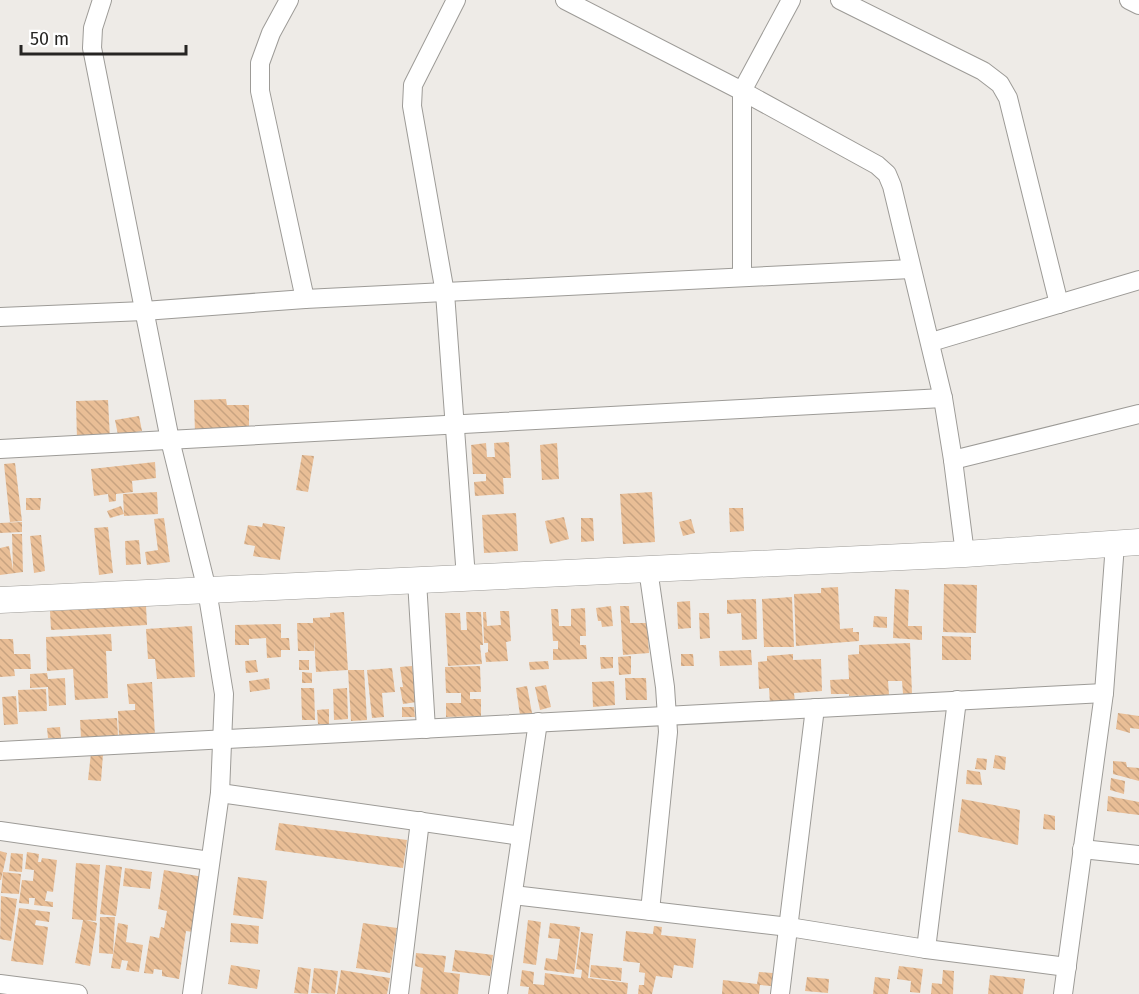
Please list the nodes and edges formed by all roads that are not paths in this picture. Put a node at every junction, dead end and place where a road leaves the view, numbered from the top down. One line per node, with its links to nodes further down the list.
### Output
1 (102, 0): 16 (street)
2 (289, 0): 14 (street)
3 (456, 0): 13 (street)
4 (565, 0): 9 (street)
5 (791, 0): 9 (street)
6 (840, 0): 15 (street)
7 (1129, 0): 8 (street)
8 (1139, 5)
9 (742, 92): 10 (street); 11 (street)
10 (911, 269): 11 (street); 18 (street)
11 (742, 277): 13 (street)
12 (1139, 280): 15 (street)
13 (445, 293): 14 (street); 21 (street)
14 (305, 299): 16 (street)
15 (1059, 303): 18 (street)
16 (144, 311): 17 (street); 22 (street)
17 (0, 317)
18 (931, 342): 19 (street)
19 (942, 398): 21 (street); 24 (street)
20 (1139, 414): 24 (street)
21 (454, 424): 22 (street); 28 (street)
22 (170, 440): 23 (street); 30 (street)
23 (0, 449)
24 (953, 460): 26 (street)
25 (1127, 543): 26 (street); 32 (street)
26 (964, 554): 27 (street)
27 (648, 568): 28 (street); 35 (street)
28 (466, 578): 29 (street)
29 (417, 581): 30 (street); 37 (street)
30 (207, 590): 31 (street); 38 (street)
31 (0, 600)
32 (1104, 693): 33 (street); 44 (street)
33 (957, 700): 34 (street); 50 (street)
34 (815, 708): 35 (street); 49 (street)
35 (667, 716): 36 (street); 48 (street)
36 (538, 722): 37 (street); 43 (street)
37 (426, 729): 38 (street)
38 (224, 739): 39 (street); 40 (street)
39 (0, 751)
40 (220, 793): 41 (street); 46 (street)
41 (420, 821): 43 (street); 56 (street)
42 (0, 831): 46 (street)
43 (521, 836): 47 (street)
44 (1082, 849): 45 (street); 51 (street)
45 (1139, 855)
46 (210, 861): 55 (street)
47 (513, 895): 48 (street); 57 (street)
48 (650, 910): 49 (street)
49 (789, 927): 50 (street); 58 (street)
50 (926, 949): 51 (street)
51 (1066, 967): 59 (street)
52 (0, 984): 53 (street)
53 (33, 991): 54 (street)
54 (78, 994)
55 (192, 994)
56 (399, 994)
57 (498, 994)
58 (780, 994)
59 (1063, 994)

